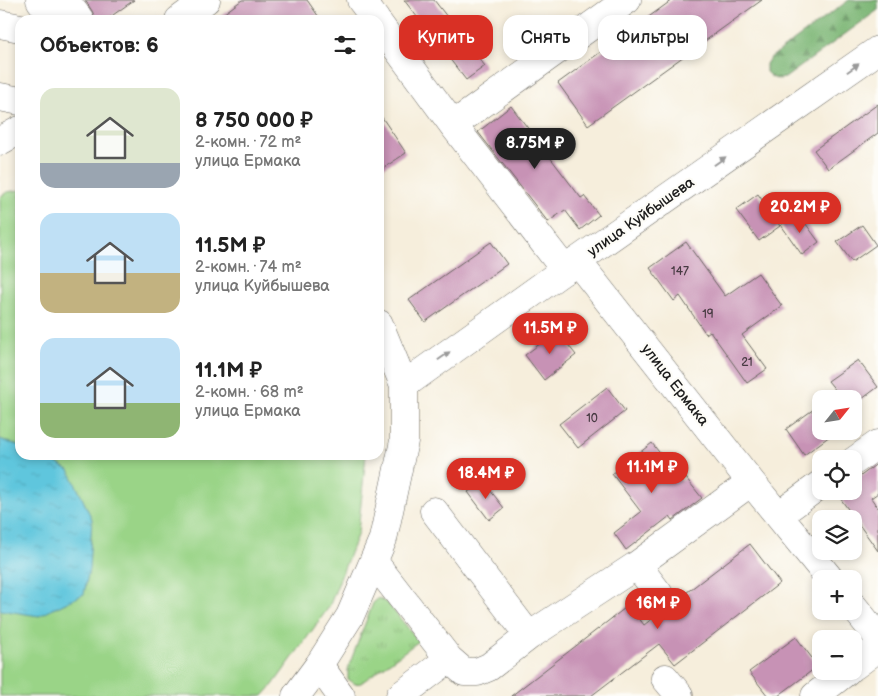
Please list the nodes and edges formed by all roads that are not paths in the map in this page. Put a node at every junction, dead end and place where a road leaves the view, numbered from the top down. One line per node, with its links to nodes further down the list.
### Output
1 (40, 0): 5 (main road)
2 (65, 0): 6 (main road)
3 (361, 0): 7 (main road)
4 (628, 0): 14 (main road)
5 (50, 15)
6 (76, 15)
7 (372, 15)
8 (0, 24): 9 (main road)
9 (15, 27)
10 (384, 31): 14 (main road, улица Ермака)
11 (878, 50): 17 (main road, улица Куйбышева, one-way to 11)
12 (0, 97): 13 (main road)
13 (15, 99)
14 (453, 125): 17 (main road, улица Ермака)
15 (15, 133): 16 (main road)
16 (0, 141)
17 (571, 266): 19 (main road, улица Куйбышева, one-way to 17); 22 (main road, улица Ермака)
18 (384, 336): 19 (main road)
19 (404, 385): 26 (main road)
20 (878, 444): 21 (main road)
21 (862, 455)
22 (751, 482): 25 (main road, улица Ермака); 27 (main road)
23 (812, 490): 25 (main road)
24 (434, 511): 31 (main road)
25 (778, 515): 28 (main road, улица Ермака)
26 (374, 562): 34 (main road); 36 (main road)
27 (637, 565): 29 (main road); 31 (main road)
28 (823, 570)
29 (659, 594)
30 (862, 617): 32 (main road)
31 (529, 636): 34 (main road)
32 (878, 637)
33 (878, 648): 35 (main road)
34 (449, 659): 40 (main road)
35 (862, 660)
36 (319, 665): 38 (main road); 39 (main road)
37 (835, 680): 41 (main road)
38 (296, 696)
39 (341, 696)
40 (400, 696)
41 (815, 696)

